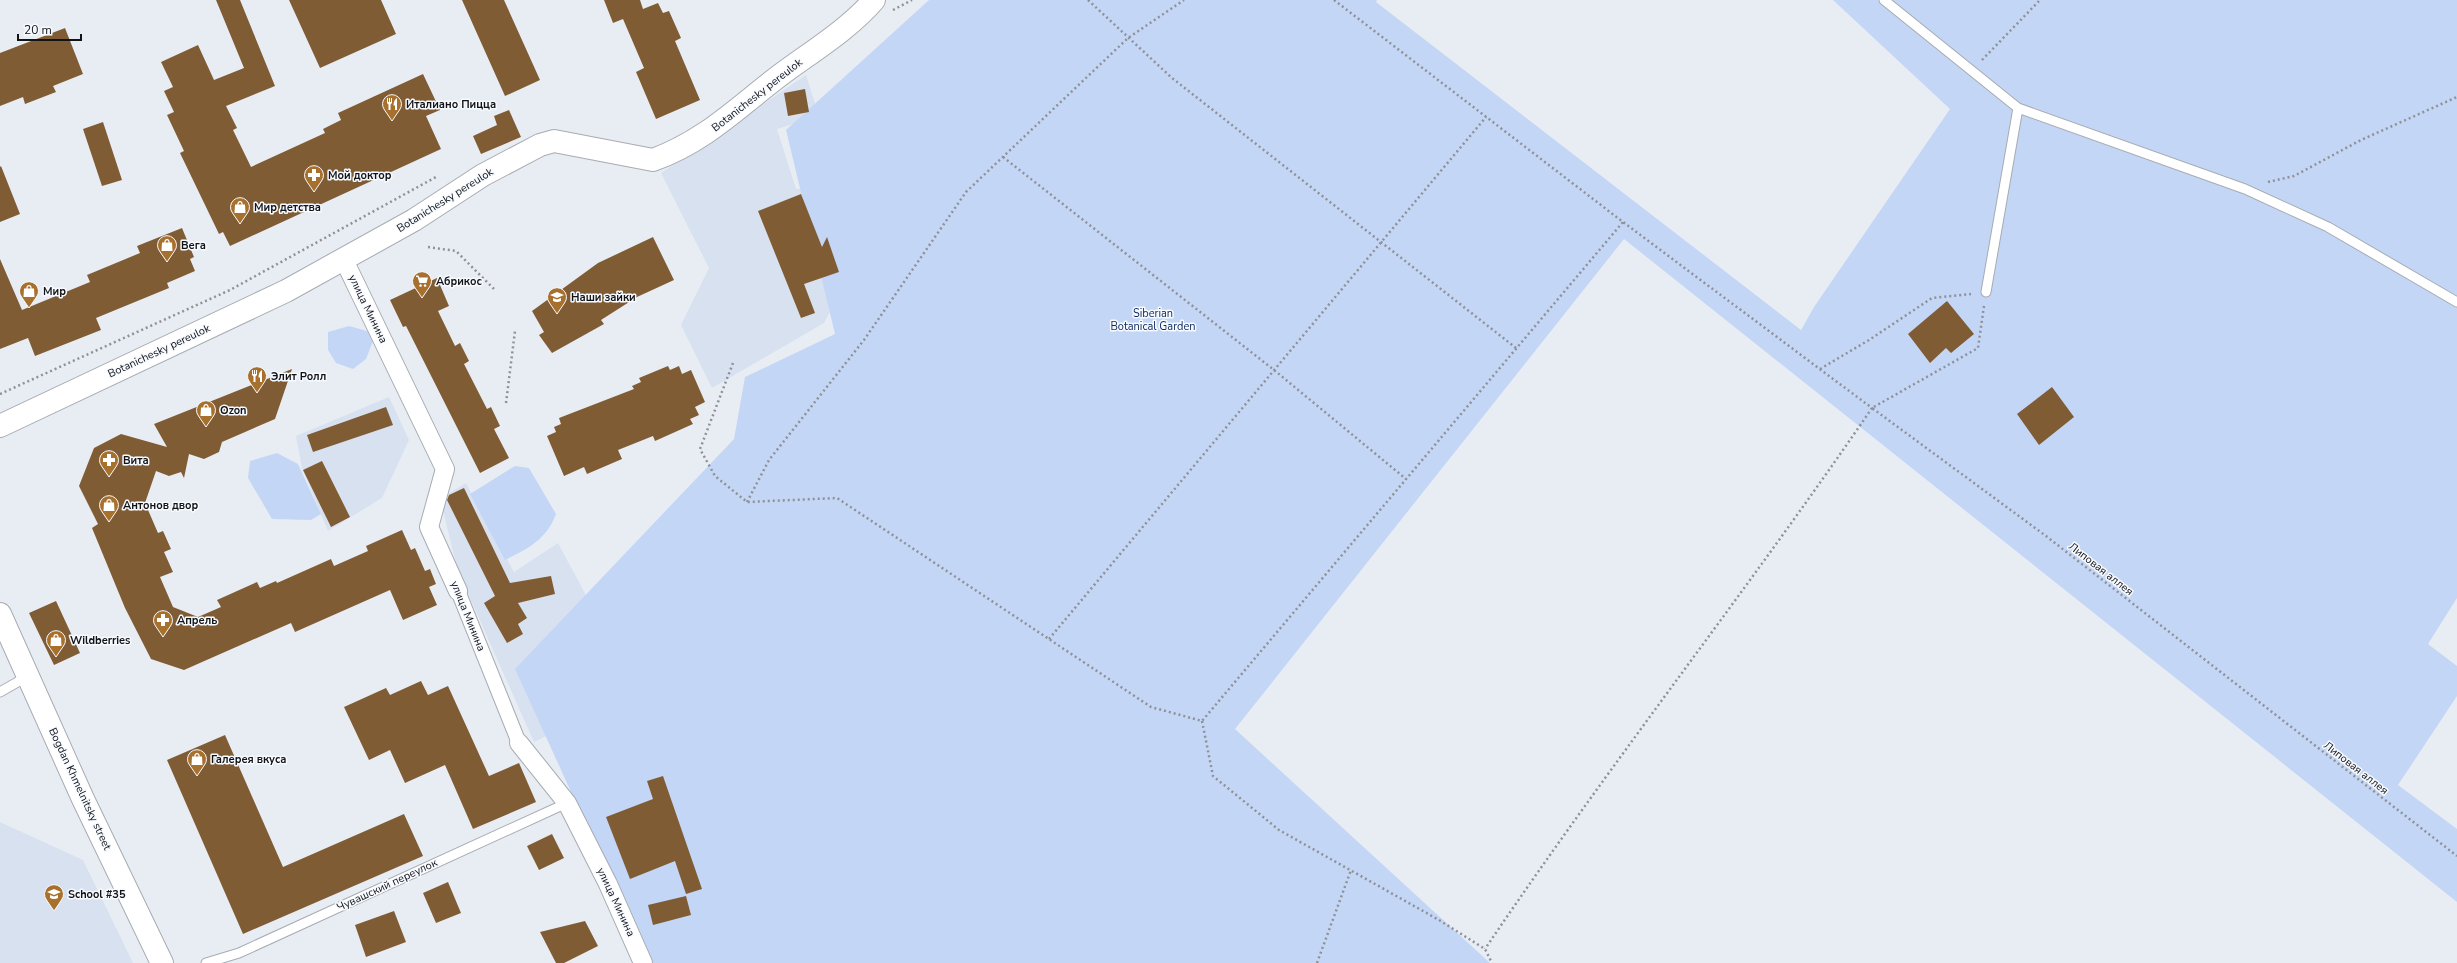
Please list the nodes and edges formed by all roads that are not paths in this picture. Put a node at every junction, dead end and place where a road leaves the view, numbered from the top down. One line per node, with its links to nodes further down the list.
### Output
1 (874, 0): 4 (street, Botanichesky pereulok)
2 (1884, 0): 3 (lane)
3 (2018, 108): 5 (lane); 6 (lane)
4 (344, 260): 7 (street, Botanichesky pereulok); 8 (street, улица Минина)
5 (1986, 292)
6 (2457, 302)
7 (0, 426)
8 (458, 591): 12 (street, улица Минина)
9 (0, 614): 10 (street, Bogdan Khmelnitsky street)
10 (28, 676): 11 (lane); 14 (street, Bogdan Khmelnitsky street)
11 (1, 690)
12 (519, 743): 13 (street, улица Минина)
13 (567, 803): 15 (lane, Чувашский переулок); 16 (street, улица Минина)
14 (162, 963)
15 (206, 963)
16 (643, 963)

